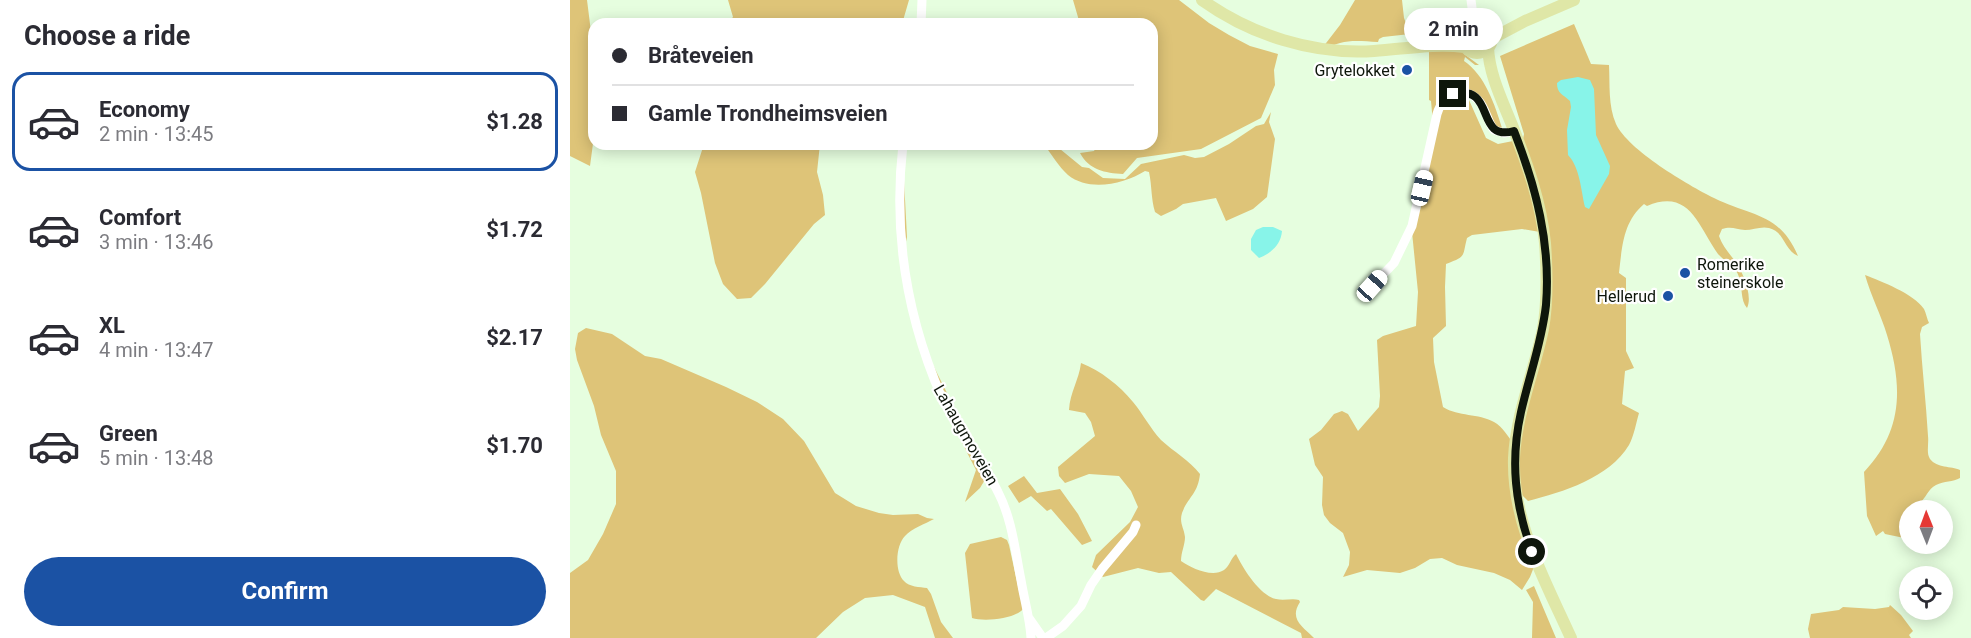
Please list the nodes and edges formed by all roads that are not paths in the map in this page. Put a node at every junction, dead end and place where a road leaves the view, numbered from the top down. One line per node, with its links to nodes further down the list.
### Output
1 (922, 0): 5 (street)
2 (1202, 0): 9 (main road)
3 (1471, 0): 6 (street)
4 (1574, 0): 8 (main road)
5 (921, 18)
6 (1474, 23): 7 (main road); 8 (main road)
7 (1462, 33): 9 (main road); 10 (main road)
8 (1489, 38): 10 (main road); 11 (main road)
9 (1427, 45): 10 (main road)
10 (1470, 50): 11 (main road)
11 (1494, 80): 12 (main road)
12 (1514, 131): 14 (street); 21 (main road)
13 (903, 150): 16 (street, Lahaugmoveien)
14 (1372, 286)
15 (1136, 525): 17 (street)
16 (1029, 618): 18 (street, Lahaugmoveien); 19 (street, Lahaugmoveien)
17 (1063, 626): 19 (street); 20 (street)
18 (1031, 638)
19 (1043, 638)
20 (1058, 638)
21 (1571, 638)

